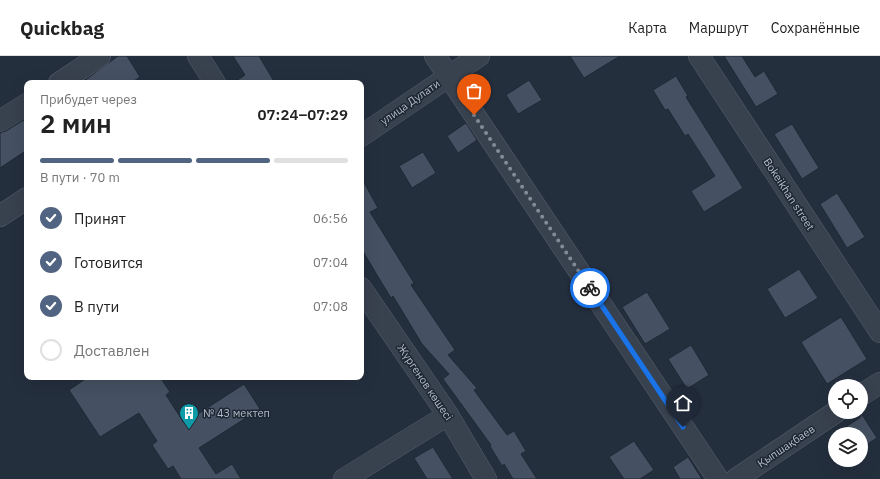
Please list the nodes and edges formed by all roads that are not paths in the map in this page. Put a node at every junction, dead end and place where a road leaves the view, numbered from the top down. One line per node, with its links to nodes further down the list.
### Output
1 (100, 56): 7 (street)
2 (198, 56): 8 (street)
3 (435, 56): 6 (street)
4 (479, 56): 6 (street, улица Дулати)
5 (699, 56): 15 (street, Bokeikhan street)
6 (448, 76): 11 (street, улица Дулати); 22 (street)
7 (64, 80)
8 (208, 80)
9 (24, 106): 10 (street)
10 (0, 121)
11 (364, 134)
12 (24, 200): 13 (street)
13 (0, 216)
14 (364, 292): 18 (street, Жүргенов көшесі)
15 (880, 332)
16 (880, 383): 17 (street)
17 (868, 391)
18 (448, 415): 20 (street); 21 (street, Жүргенов көшесі)
19 (828, 417): 23 (street, Қыпшақбаев)
20 (344, 479)
21 (486, 479)
22 (718, 479)
23 (736, 479)

